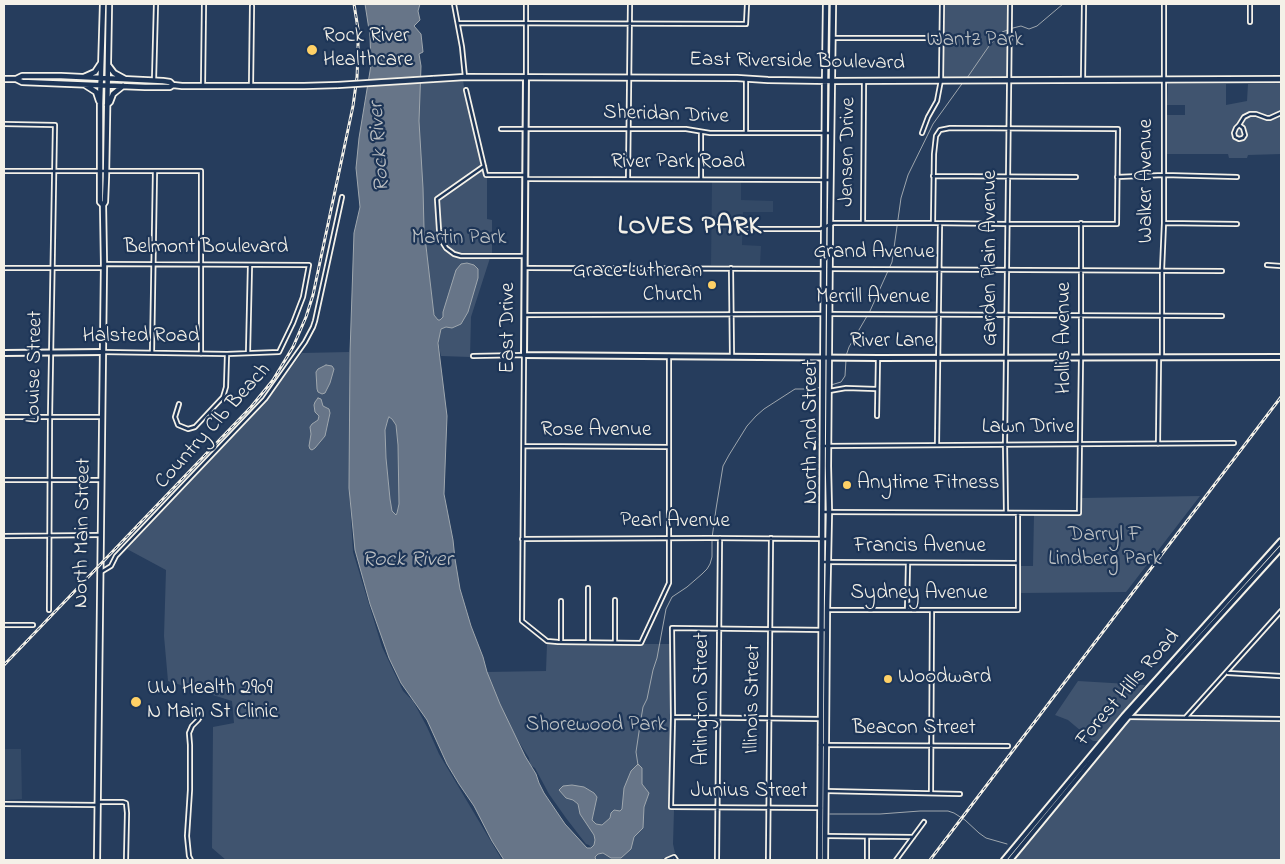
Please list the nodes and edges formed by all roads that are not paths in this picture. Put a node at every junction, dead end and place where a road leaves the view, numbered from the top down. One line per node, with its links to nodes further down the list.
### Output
1 (103, 4): 25 (main road, North Main Street)
2 (109, 4): 26 (main road, North Main Street)
3 (156, 4): 42 (street)
4 (204, 4): 51 (street)
5 (454, 4): 18 (street)
6 (526, 4): 19 (street, East Drive)
7 (630, 4): 20 (street)
8 (747, 4): 20 (street)
9 (826, 4): 21 (main road, North 2nd Street)
10 (833, 4): 22 (main road, North 2nd Street)
11 (942, 4): 24 (street)
12 (1010, 4): 39 (street, Garden Plain Avenue)
13 (1084, 4): 40 (street)
14 (1164, 4): 41 (street, Walker Avenue)
15 (1250, 4): 17 (street)
16 (252, 6): 52 (street)
17 (1250, 22)
18 (458, 23): 19 (street); 28 (street)
19 (526, 23): 20 (street); 29 (street, East Drive)
20 (629, 24): 30 (street)
21 (826, 24): 22 (main road); 43 (main road, North 2nd Street)
22 (833, 24): 23 (main road, North 2nd Street)
23 (833, 38): 24 (street); 44 (main road, North 2nd Street)
24 (941, 38): 38 (street)
25 (102, 62): 27 (main road); 31 (main road, North Main Street)
26 (108, 65): 34 (main road, North Main Street); 37 (main road)
27 (83, 77): 31 (main road); 36 (main road)
28 (465, 77): 29 (main road, East Riverside Boulevard); 52 (main road, East Riverside Boulevard, bridge)
29 (526, 77): 30 (main road, East Riverside Boulevard); 59 (street, East Drive)
30 (629, 77): 32 (main road, East Riverside Boulevard); 62 (street)
31 (101, 78): 34 (main road); 48 (main road, North Main Street)
32 (746, 78): 43 (main road, East Riverside Boulevard); 64 (street)
33 (4, 79): 36 (main road)
34 (108, 79): 37 (main road); 49 (main road, North Main Street)
35 (1281, 79): 41 (main road, East Riverside Boulevard)
36 (16, 80): 46 (main road)
37 (128, 80): 42 (main road)
38 (940, 80): 39 (main road, East Riverside Boulevard); 45 (main road, East Riverside Boulevard); 67 (street)
39 (1008, 80): 40 (main road, East Riverside Boulevard); 60 (street, Garden Plain Avenue)
40 (1083, 80): 41 (main road, East Riverside Boulevard)
41 (1164, 80): 75 (street, Walker Avenue)
42 (154, 81): 47 (main road)
43 (824, 81): 44 (main road, East Riverside Boulevard); 65 (main road, North 2nd Street)
44 (832, 81): 45 (main road, East Riverside Boulevard); 66 (main road, North 2nd Street)
45 (864, 81): 87 (street, Jensen Drive)
46 (84, 84): 48 (main road); 54 (main road)
47 (173, 84): 50 (main road); 51 (main road, East Riverside Boulevard)
48 (101, 85): 49 (main road); 54 (main road, North Main Street)
49 (108, 86): 50 (main road); 55 (main road, North Main Street)
50 (123, 86): 55 (main road)
51 (202, 86): 52 (main road, East Riverside Boulevard)
52 (251, 86)
53 (466, 90): 68 (street)
54 (100, 104): 71 (main road, North Main Street)
55 (107, 105): 72 (main road, North Main Street)
56 (1281, 113): 58 (street)
57 (4, 124): 70 (street, Louise Street)
58 (1239, 125): 58 (street)
59 (525, 128): 61 (street, Sheridan Drive); 62 (street, Sheridan Drive); 76 (street, East Drive)
60 (1008, 128): 74 (street); 77 (street, Garden Plain Avenue); 79 (street)
61 (501, 129)
62 (628, 129): 63 (street, Sheridan Drive); 81 (street)
63 (701, 132): 64 (street, Sheridan Drive); 82 (street)
64 (746, 133): 65 (street, Sheridan Drive)
65 (824, 133): 66 (street, Sheridan Drive); 83 (main road, North 2nd Street)
66 (831, 133): 84 (main road, North 2nd Street)
67 (922, 133)
68 (484, 166): 76 (street, River Park Road); 97 (street)
69 (4, 170): 70 (street)
70 (54, 171): 71 (street); 105 (street, Louise Street)
71 (100, 171): 72 (street); 86 (main road, North Main Street)
72 (106, 171): 73 (street); 86 (main road, North Main Street)
73 (156, 171): 98 (street); 99 (street)
74 (933, 176): 77 (street); 91 (street)
75 (1164, 176): 79 (street); 80 (street); 89 (street, Walker Avenue)
76 (525, 177): 81 (street, River Park Road); 97 (street, East Drive)
77 (1008, 177): 78 (street); 93 (street, Garden Plain Avenue)
78 (1076, 177)
79 (1118, 177): 88 (street)
80 (1237, 177)
81 (628, 179): 82 (street, River Park Road)
82 (701, 180): 83 (street, River Park Road)
83 (824, 180): 84 (street, River Park Road); 95 (main road, North 2nd Street)
84 (830, 180): 90 (main road, North 2nd Street)
85 (342, 197): 180 (street, Country Clb Beach)
86 (103, 205): 101 (main road, North Main Street)
87 (863, 223): 90 (street); 91 (street)
88 (1082, 223): 93 (street); 112 (street, Hollis Avenue)
89 (1164, 223): 94 (street); 113 (street, Walker Avenue)
90 (830, 224): 95 (street); 109 (main road, North 2nd Street)
91 (933, 224): 92 (street)
92 (940, 224): 93 (street); 110 (street)
93 (1007, 224): 111 (street, Garden Plain Avenue)
94 (1237, 224)
95 (824, 227): 96 (street); 108 (main road, North 2nd Street)
96 (745, 229)
97 (525, 256): 106 (street, East Drive)
98 (154, 264): 99 (street, Belmont Boulevard); 101 (street, Belmont Boulevard); 128 (street)
99 (201, 264): 100 (street, Belmont Boulevard); 130 (street)
100 (250, 264): 125 (street, Belmont Boulevard); 129 (street)
101 (104, 266): 105 (street, Belmont Boulevard); 124 (main road, North Main Street)
102 (1267, 266): 103 (street)
103 (1281, 266)
104 (4, 268): 105 (street, Belmont Boulevard)
105 (53, 268): 127 (street, Louise Street)
106 (525, 268): 107 (street, Grand Avenue); 119 (street, East Drive)
107 (731, 268): 108 (street, Grand Avenue); 120 (street)
108 (823, 269): 109 (street, Grand Avenue); 115 (main road, North 2nd Street)
109 (830, 269): 110 (street, Grand Avenue); 116 (main road, North 2nd Street)
110 (940, 269): 111 (street, Grand Avenue); 121 (street)
111 (1007, 270): 112 (street, Grand Avenue); 117 (street, Garden Plain Avenue)
112 (1081, 270): 113 (street, Grand Avenue); 118 (street, Hollis Avenue)
113 (1162, 270): 114 (street, Grand Avenue); 122 (street, Walker Avenue)
114 (1222, 271)
115 (823, 314): 116 (street, Merrill Avenue); 120 (street, Merrill Avenue); 137 (main road, North 2nd Street)
116 (829, 314): 121 (street, Merrill Avenue); 138 (main road, North 2nd Street)
117 (1007, 314): 118 (street, Merrill Avenue); 121 (street, Merrill Avenue); 141 (street, Garden Plain Avenue)
118 (1081, 314): 122 (street, Merrill Avenue); 142 (street, Hollis Avenue)
119 (525, 315): 120 (street, Merrill Avenue); 132 (street, East Drive)
120 (732, 315): 135 (street)
121 (940, 315): 140 (street)
122 (1162, 315): 123 (street, Merrill Avenue); 143 (street, Walker Avenue)
123 (1222, 316)
124 (103, 352): 127 (street, Halsted Road); 128 (street, Halsted Road); 150 (main road, North Main Street)
125 (279, 352): 129 (street, Halsted Road)
126 (4, 353): 127 (street, Halsted Road)
127 (51, 353): 149 (street, Louise Street)
128 (152, 353): 130 (street, Halsted Road)
129 (248, 353): 131 (street, Halsted Road)
130 (201, 354): 131 (street, Halsted Road)
131 (227, 354): 146 (street)
132 (524, 355): 133 (street, River Lane); 134 (street, River Lane); 156 (street, East Drive)
133 (473, 356)
134 (669, 356): 135 (street, River Lane); 158 (street)
135 (732, 356): 137 (street, River Lane)
136 (1281, 356): 143 (street, River Lane)
137 (823, 357): 138 (street, River Lane); 157 (main road, North 2nd Street)
138 (829, 358): 139 (street, River Lane); 145 (main road, North 2nd Street)
139 (878, 358): 140 (street, River Lane); 144 (street)
140 (939, 358): 141 (street, River Lane); 155 (street)
141 (1007, 358): 142 (street, River Lane); 152 (street, Garden Plain Avenue)
142 (1081, 358): 143 (street, River Lane); 153 (street, Hollis Avenue)
143 (1160, 358): 154 (street, Walker Avenue)
144 (876, 389): 145 (street); 147 (street)
145 (829, 391): 157 (main road, North 2nd Street)
146 (179, 404)
147 (877, 416)
148 (4, 417): 149 (street)
149 (50, 417): 150 (street); 160 (street, Louise Street)
150 (102, 417): 161 (main road, North Main Street)
151 (1234, 443): 154 (street, Lawn Drive)
152 (1005, 444): 153 (street, Lawn Drive); 155 (street, Lawn Drive); 164 (street, Garden Plain Avenue)
153 (1080, 444): 154 (street, Lawn Drive); 165 (street, Hollis Avenue)
154 (1158, 444)
155 (937, 445): 157 (street, Lawn Drive)
156 (524, 446): 158 (street, Rose Avenue); 172 (street, East Drive)
157 (825, 446): 162 (main road, North 2nd Street); 163 (main road, North 2nd Street)
158 (669, 447): 169 (street)
159 (4, 480): 160 (street)
160 (49, 480): 161 (street); 166 (street, Louise Street)
161 (101, 480): 167 (main road, North Main Street)
162 (822, 512): 163 (street); 173 (main road, North 2nd Street)
163 (829, 512): 164 (street); 174 (main road, North 2nd Street)
164 (1006, 513): 165 (street)
165 (1018, 513): 179 (street)
166 (49, 535): 167 (street); 168 (street); 184 (street, Louise Street)
167 (100, 535): 180 (main road, North Main Street)
168 (4, 536)
169 (668, 538): 170 (street, Pearl Avenue); 172 (street, Pearl Avenue); 196 (street)
170 (718, 538): 171 (street, Pearl Avenue); 191 (street, Arlington Street)
171 (771, 538): 173 (street, Pearl Avenue); 192 (street, Illinois Street)
172 (522, 539): 194 (street, East Drive)
173 (822, 539): 174 (street, Pearl Avenue); 176 (main road, North 2nd Street)
174 (828, 539): 177 (main road, North 2nd Street)
175 (1280, 545): 201 (street, Forest Hills Road)
176 (822, 562): 177 (street, Francis Avenue); 185 (main road, North 2nd Street)
177 (828, 562): 178 (street, Francis Avenue); 185 (main road, North 2nd Street)
178 (908, 563): 179 (street, Francis Avenue); 186 (street)
179 (1017, 563): 187 (street, Sydney Avenue)
180 (100, 572): 215 (main road, North Main Street)
181 (588, 588): 195 (street)
182 (615, 600): 196 (street)
183 (561, 601): 194 (street)
184 (48, 610)
185 (824, 610): 186 (street, Sydney Avenue); 193 (main road, North 2nd Street)
186 (907, 610): 187 (street, Sydney Avenue)
187 (932, 610): 208 (street)
188 (1281, 611): 197 (street)
189 (4, 625): 190 (street)
190 (32, 625)
191 (720, 629): 192 (street); 200 (street); 203 (street, Arlington Street)
192 (770, 629): 193 (street); 204 (street, Illinois Street)
193 (824, 630): 205 (main road, North 2nd Street)
194 (561, 642): 195 (street)
195 (588, 642): 196 (street)
196 (615, 642)
197 (1227, 673): 198 (street); 202 (street)
198 (1281, 676)
199 (202, 714): 229 (street)
200 (673, 717): 203 (street); 217 (street, Junius Street)
201 (1126, 717): 202 (street); 210 (street, Forest Hills Road)
202 (1186, 717): 206 (street)
203 (719, 718): 204 (street); 217 (street, Arlington Street)
204 (769, 718): 205 (street); 218 (street, Illinois Street)
205 (823, 719): 207 (main road, North 2nd Street)
206 (1281, 719)
207 (823, 745): 208 (street, Beacon Street); 211 (main road, North 2nd Street); 212 (main road, North 2nd Street)
208 (931, 746): 209 (street, Beacon Street); 213 (street)
209 (1008, 746)
210 (1072, 782): 237 (street, Forest Hills Road); 238 (street, Forest Hills Road)
211 (820, 791): 212 (street); 219 (main road, North 2nd Street)
212 (826, 791): 213 (street); 220 (main road, North 2nd Street)
213 (931, 792): 214 (street)
214 (960, 794)
215 (98, 803): 216 (street); 227 (main road, North Main Street); 228 (street)
216 (4, 804)
217 (718, 808): 218 (street, Junius Street); 231 (street, Arlington Street)
218 (768, 808): 219 (street, Junius Street); 232 (street, Illinois Street)
219 (820, 808): 220 (street, Junius Street); 222 (main road, North 2nd Street)
220 (826, 808): 223 (main road, North 2nd Street)
221 (924, 822): 225 (street)
222 (820, 836): 223 (street); 233 (main road, North 2nd Street)
223 (826, 836): 224 (street); 234 (main road, North 2nd Street)
224 (867, 837): 225 (street); 235 (street)
225 (913, 837): 236 (street)
226 (675, 858): 230 (street)
227 (97, 860)
228 (126, 860)
229 (191, 860)
230 (667, 860)
231 (717, 860)
232 (768, 860)
233 (820, 860)
234 (826, 860)
235 (867, 860)
236 (896, 860)
237 (1004, 860)
238 (1010, 860)

